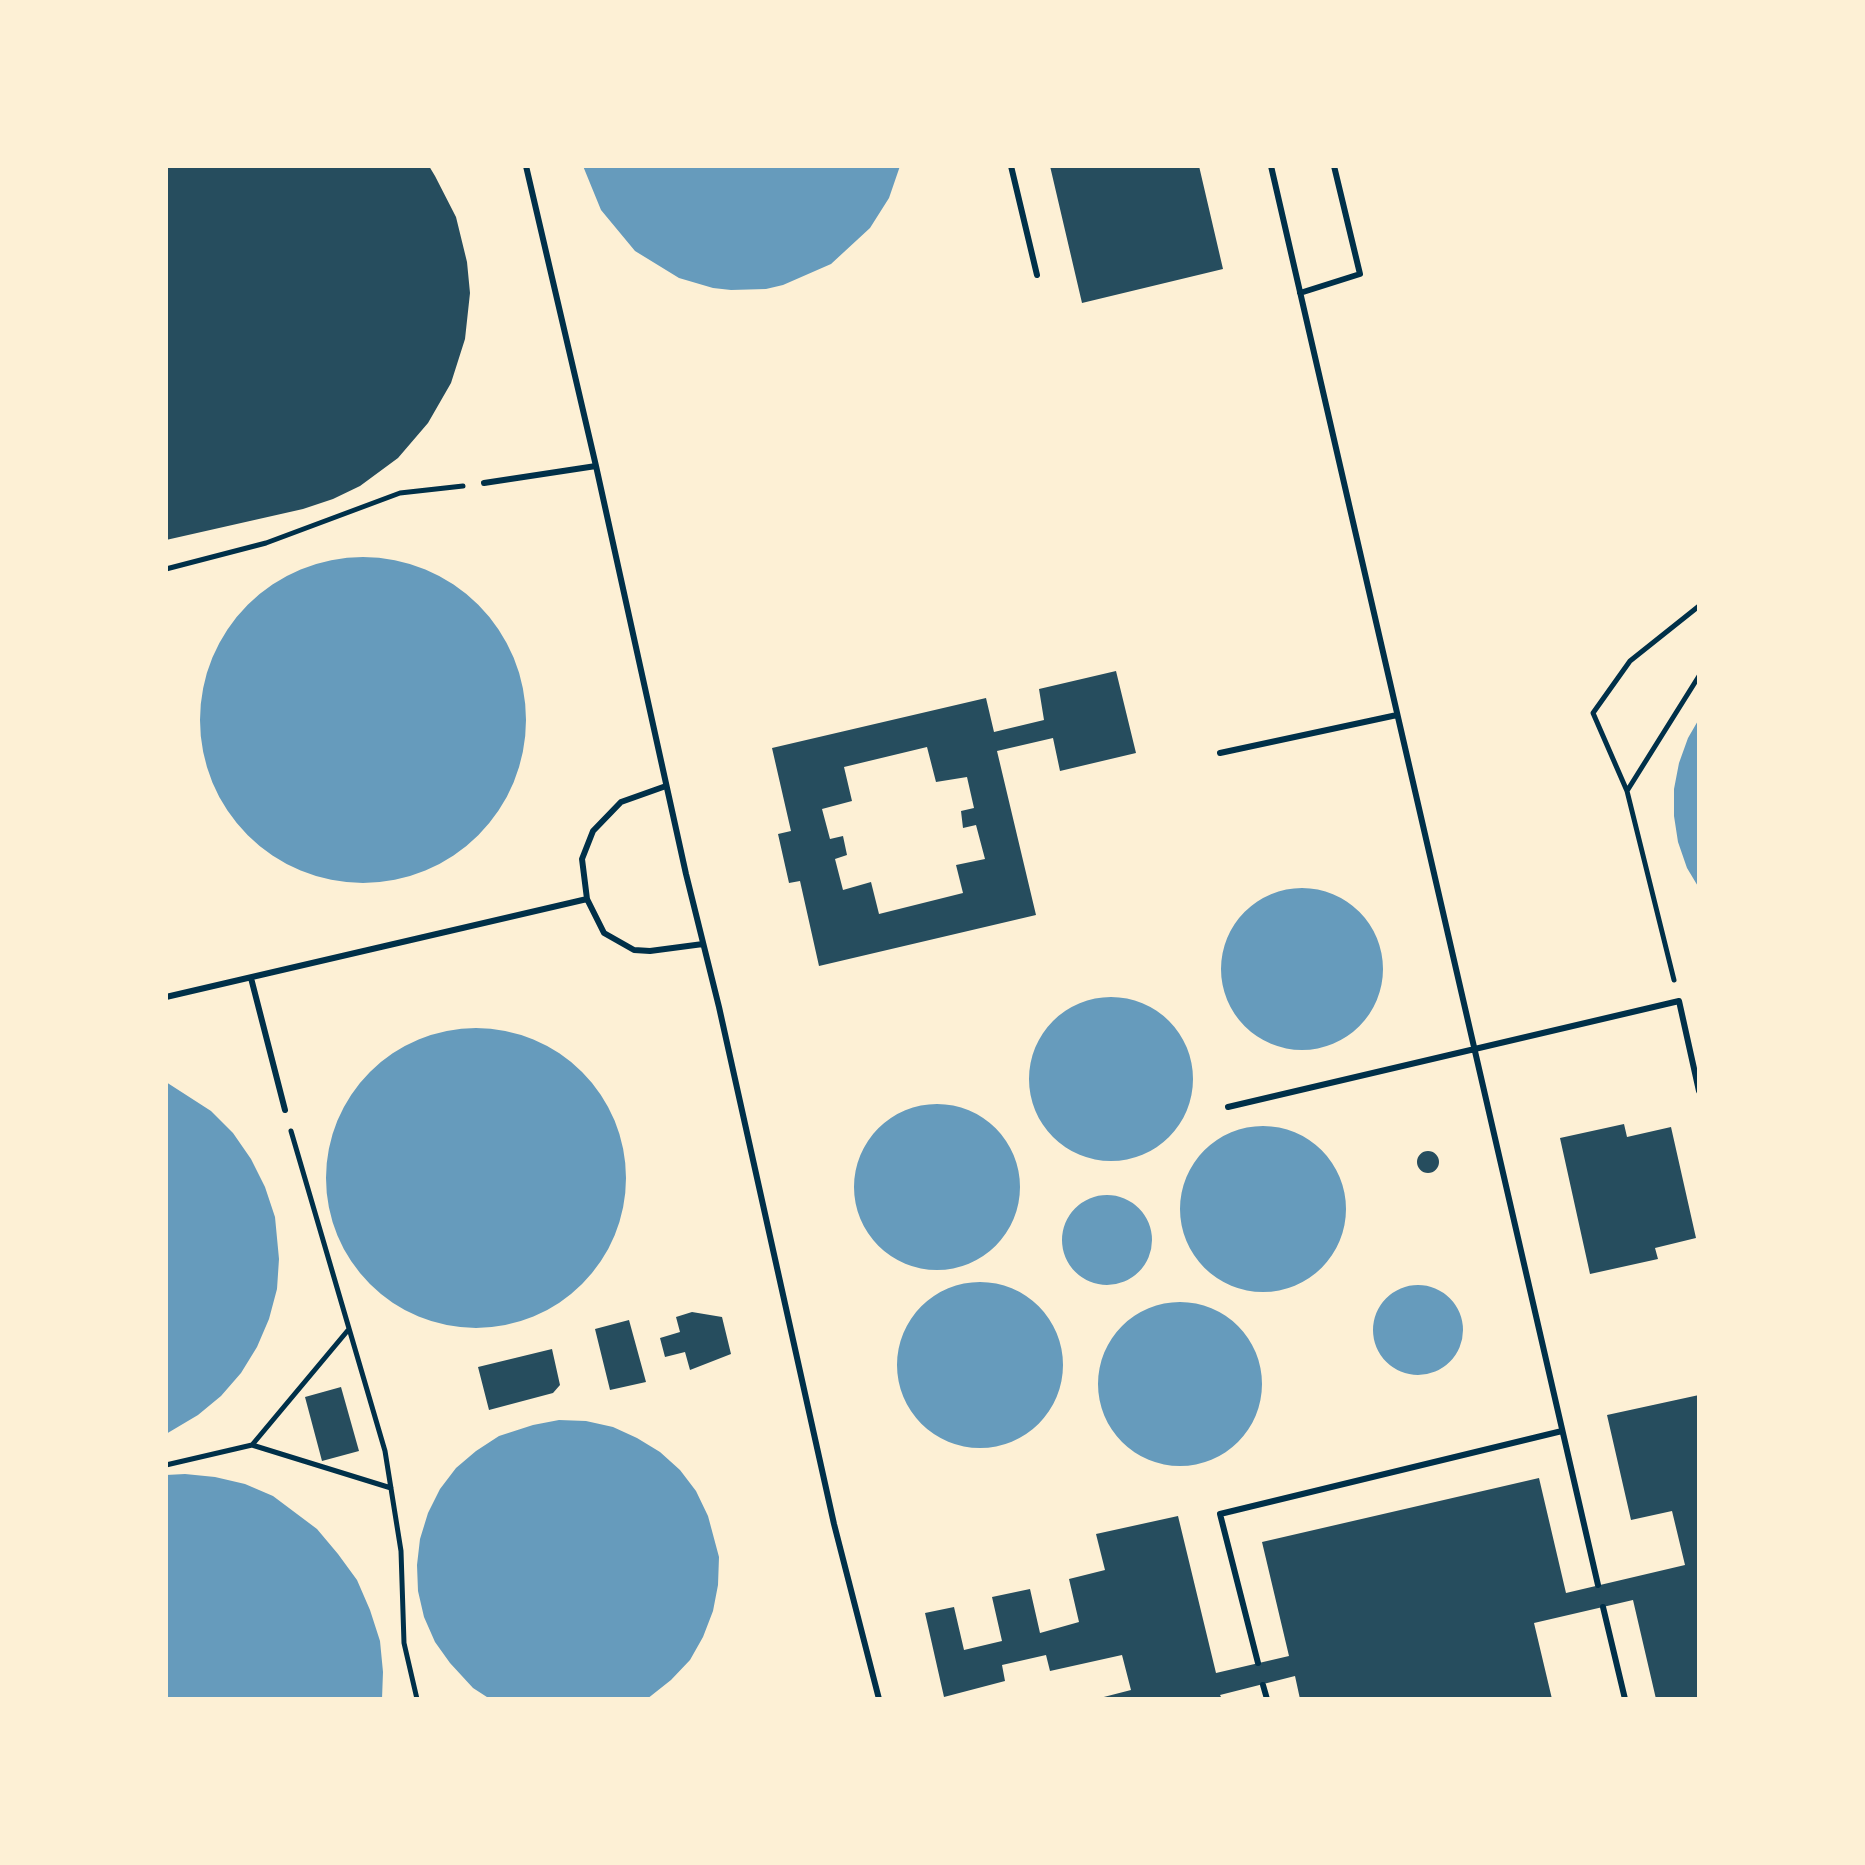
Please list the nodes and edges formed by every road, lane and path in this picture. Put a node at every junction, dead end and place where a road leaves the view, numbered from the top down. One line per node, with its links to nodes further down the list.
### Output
1 (526, 166): 7 (lane)
2 (1011, 166): 5 (lane)
3 (1271, 166): 6 (lane)
4 (1334, 166): 6 (lane)
5 (1037, 275)
6 (1300, 293): 12 (lane)
7 (596, 466): 8 (lane); 14 (lane)
8 (484, 483): 9 (path)
9 (166, 569)
10 (1699, 606): 15 (path)
11 (1699, 676): 15 (path)
12 (1397, 715): 13 (lane); 21 (lane)
13 (1220, 753)
14 (666, 786): 16 (lane); 17 (lane)
15 (1627, 791): 20 (path)
16 (587, 899): 17 (lane); 18 (lane)
17 (703, 944): 35 (lane)
18 (251, 978): 19 (lane); 24 (lane)
19 (166, 997)
20 (1679, 1001): 21 (lane); 22 (lane)
21 (1474, 1048): 23 (lane); 26 (lane)
22 (1699, 1091)
23 (1228, 1107)
24 (285, 1110): 25 (path)
25 (349, 1329): 27 (path); 29 (path)
26 (1562, 1431): 30 (lane); 32 (lane)
27 (252, 1445): 28 (path); 29 (path)
28 (166, 1465)
29 (391, 1488): 34 (path)
30 (1598, 1585)
31 (1603, 1607): 37 (lane)
32 (1258, 1663)
33 (1263, 1685): 36 (lane)
34 (417, 1699)
35 (879, 1699)
36 (1267, 1699)
37 (1625, 1699)

